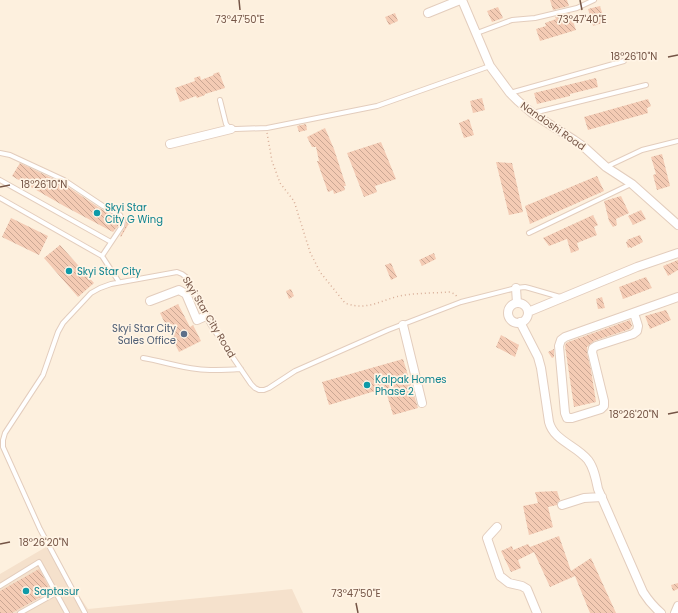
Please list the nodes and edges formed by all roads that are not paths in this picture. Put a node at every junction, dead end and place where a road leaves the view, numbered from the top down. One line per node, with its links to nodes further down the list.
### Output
1 (461, 0): 3 (street); 4 (street, Nandoshi Road)
2 (594, 0): 4 (lane)
3 (428, 12)
4 (476, 33): 6 (street, Nandoshi Road)
5 (624, 61): 8 (lane)
6 (490, 66): 8 (street, Nandoshi Road); 11 (lane)
7 (646, 85): 10 (lane)
8 (510, 93): 10 (street, Nandoshi Road)
9 (220, 100): 11 (lane)
10 (532, 113): 15 (street, Nandoshi Road)
11 (231, 129): 13 (street)
12 (678, 141): 15 (lane)
13 (170, 144)
14 (0, 153): 21 (lane)
15 (606, 167): 17 (street, Nandoshi Road)
16 (0, 180): 21 (lane)
17 (632, 184): 19 (street, Nandoshi Road); 20 (lane)
18 (0, 198): 23 (lane)
19 (678, 225)
20 (529, 233)
21 (111, 242): 23 (lane)
22 (678, 253): 27 (street)
23 (102, 256): 24 (lane)
24 (119, 282): 32 (lane, Skyi Star City Road); 46 (lane, Skyi Star City Road)
25 (516, 288): 27 (lane, Skyi Star City Road); 29 (street); 34 (lane, Skyi Star City Road)
26 (678, 297): 31 (street)
27 (563, 298): 30 (street)
28 (150, 301): 32 (street)
29 (517, 303): 30 (street); 33 (street)
30 (528, 312): 33 (street)
31 (634, 313): 31 (street)
32 (206, 316): 36 (lane, Skyi Star City Road)
33 (520, 322): 38 (street)
34 (402, 325): 36 (lane, Skyi Star City Road); 37 (street)
35 (142, 358): 36 (lane)
36 (241, 369)
37 (422, 403)
38 (602, 497): 39 (street); 48 (street)
39 (562, 505)
40 (497, 527): 47 (street)
41 (0, 586): 42 (lane)
42 (56, 593): 44 (lane); 45 (lane)
43 (678, 606): 49 (street)
44 (20, 613)
45 (67, 613)
46 (85, 613)
47 (537, 613)
48 (661, 613)
49 (675, 613)

